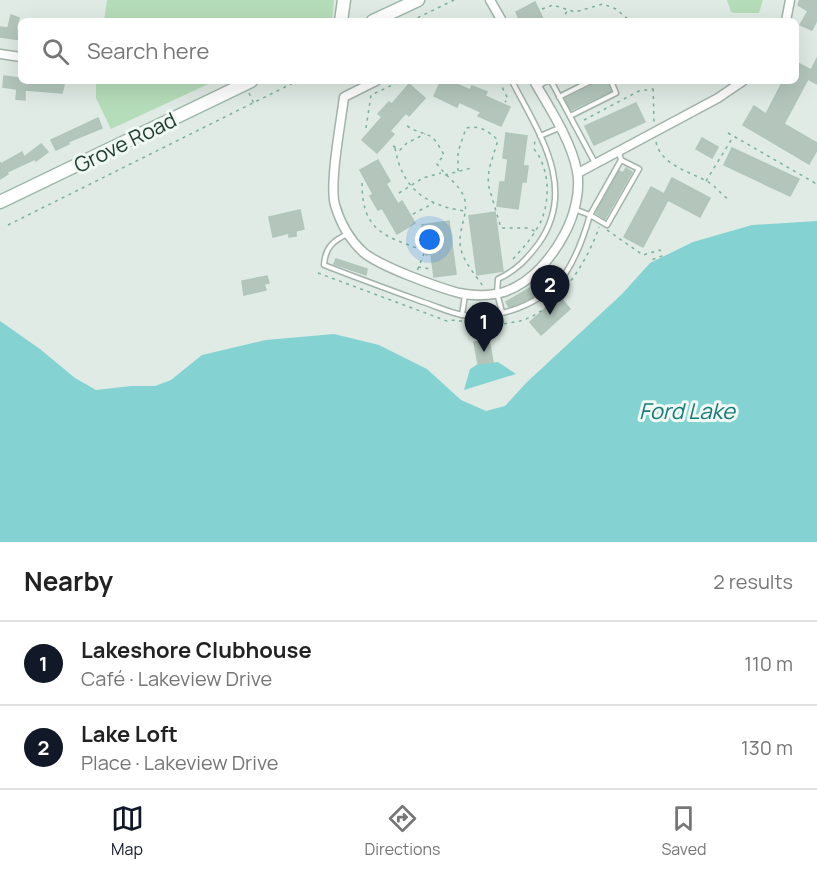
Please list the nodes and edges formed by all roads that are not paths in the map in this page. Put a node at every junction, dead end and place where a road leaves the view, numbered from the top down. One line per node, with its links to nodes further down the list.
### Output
1 (344, 0): 6 (main road)
2 (418, 0): 5 (main road)
3 (490, 0): 8 (street)
4 (790, 0): 9 (street)
5 (402, 3): 7 (main road)
6 (341, 18)
7 (379, 18)
8 (498, 18)
9 (787, 18)
10 (0, 54): 11 (street)
11 (18, 57)
12 (245, 84): 27 (main road, Grove Road)
13 (370, 84): 30 (street)
14 (514, 84): 23 (lane)
15 (536, 84): 22 (street)
16 (551, 84): 20 (lane)
17 (585, 84): 20 (lane)
18 (612, 84): 21 (lane)
19 (738, 84): 24 (street)
20 (560, 97): 21 (lane)
21 (570, 116): 25 (lane)
22 (560, 128): 23 (lane); 26 (street)
23 (540, 135): 31 (lane)
24 (620, 156): 25 (street); 29 (lane); 29 (lane)
25 (595, 164): 26 (street)
26 (578, 173): 28 (street)
27 (0, 202)
28 (574, 209): 29 (lane); 31 (street)
29 (590, 215): 33 (lane)
30 (348, 234): 32 (street); 34 (lane)
31 (493, 293): 32 (street); 33 (lane)
32 (465, 294): 34 (lane)
33 (502, 312): 34 (lane)
34 (462, 315)

